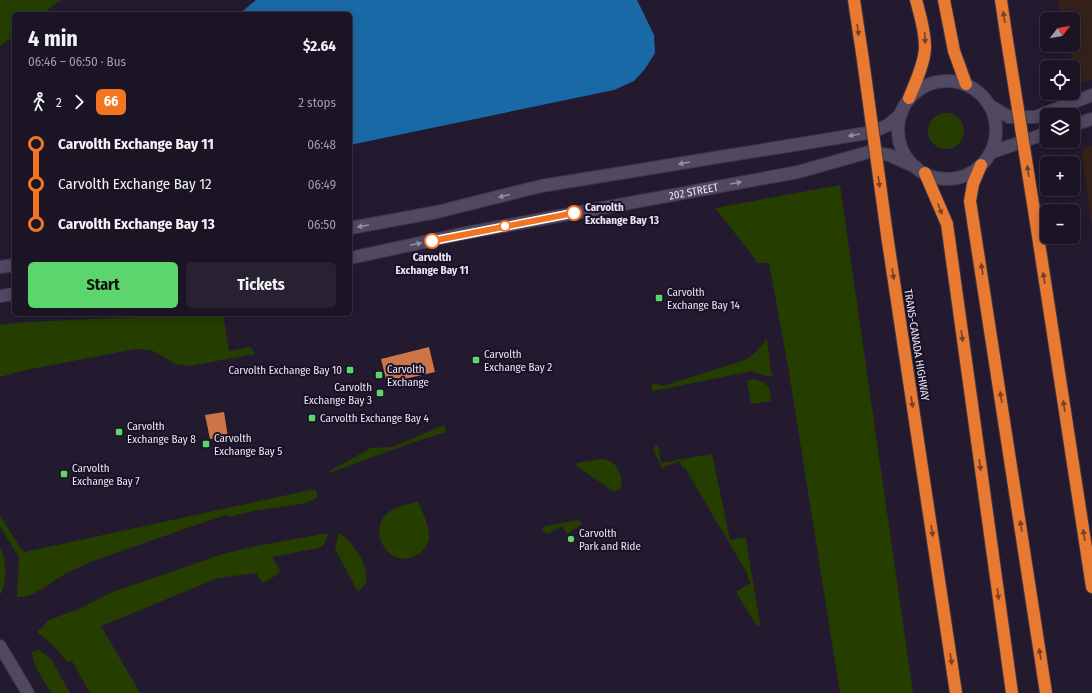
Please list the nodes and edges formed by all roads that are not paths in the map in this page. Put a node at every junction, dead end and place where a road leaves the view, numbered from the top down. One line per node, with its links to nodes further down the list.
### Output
1 (854, 0): 25 (highway, TRANS-CANADA HIGHWAY, one-way to 25, bridge)
2 (916, 0): 7 (highway, one-way to 7)
3 (944, 0): 5 (highway)
4 (1001, 0): 22 (highway, one-way to 4, bridge)
5 (966, 84): 7 (main road); 8 (main road)
6 (1092, 95): 8 (main road)
7 (909, 98): 9 (main road)
8 (990, 105): 13 (main road)
9 (901, 114): 15 (main road); 16 (main road, one-way to 16)
10 (1092, 119): 11 (main road)
11 (1080, 123)
12 (1040, 135): 13 (main road)
13 (990, 153): 14 (main road)
14 (981, 165): 15 (main road); 27 (highway, one-way to 14)
15 (920, 170): 17 (main road, 202 STREET, one-way to 15); 26 (highway, one-way to 26)
16 (352, 228)
17 (352, 258)
18 (12, 265): 19 (main road)
19 (0, 267)
20 (12, 294): 21 (main road)
21 (0, 296)
22 (1092, 587)
23 (0, 646): 24 (main road)
24 (28, 693)
25 (956, 693)
26 (1012, 693)
27 (1046, 693)

